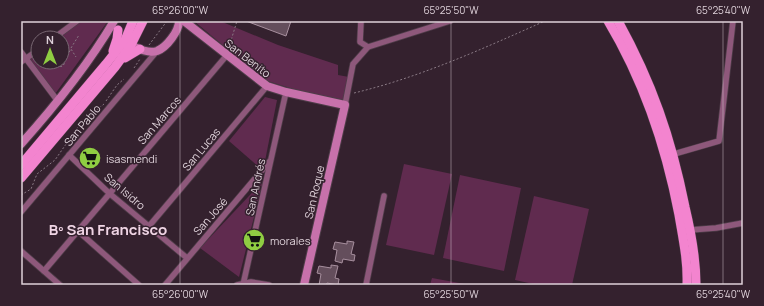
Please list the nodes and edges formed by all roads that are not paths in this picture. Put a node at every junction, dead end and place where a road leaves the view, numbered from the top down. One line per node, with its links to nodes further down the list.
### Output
1 (77, 21): 12 (street)
2 (133, 21): 13 (main road)
3 (143, 21): 13 (main road)
4 (361, 21): 14 (street)
5 (450, 21): 14 (street)
6 (608, 21): 49 (main road)
7 (618, 21): 26 (main road)
8 (733, 21): 26 (street)
9 (116, 24): 13 (street); 20 (main road); 23 (street)
10 (187, 24): 11 (street, San Benito); 18 (street, San Benito)
11 (178, 25): 16 (street)
12 (65, 30)
13 (128, 42): 15 (street); 20 (main road)
14 (368, 47): 24 (street)
15 (142, 50): 16 (street); 20 (main road)
16 (157, 51): 27 (street, San Pablo)
17 (21, 52): 19 (street)
18 (227, 56): 21 (street, San Benito); 31 (street, San Marcos)
19 (23, 60): 23 (street)
20 (111, 66): 29 (main road); 30 (main road)
21 (267, 86): 22 (street, San Benito); 35 (street, San Lucas)
22 (286, 92): 24 (street, San Benito); 28 (street, San Andrés)
23 (57, 100): 25 (street)
24 (345, 105): 47 (street, San Roque)
25 (22, 143)
26 (674, 154): 36 (main road)
27 (69, 155): 31 (street, San Isidro); 33 (street, San Pablo)
28 (270, 160): 39 (street, San José); 41 (street, San Andrés)
29 (21, 165)
30 (21, 178)
31 (109, 193): 35 (street, San Isidro); 37 (street, San Marcos)
32 (384, 196): 48 (street)
33 (21, 212)
34 (743, 223): 36 (street)
35 (150, 225): 39 (street, San Isidro)
36 (690, 230): 50 (main road)
37 (78, 231): 40 (street, San Marcos); 43 (street)
38 (21, 251): 40 (street)
39 (187, 258): 44 (street, San José)
40 (44, 271): 42 (street)
41 (244, 284): 45 (street); 46 (street)
42 (60, 285)
43 (139, 285)
44 (165, 285)
45 (237, 285)
46 (268, 285)
47 (304, 285)
48 (366, 285)
49 (687, 285)
50 (696, 285)

